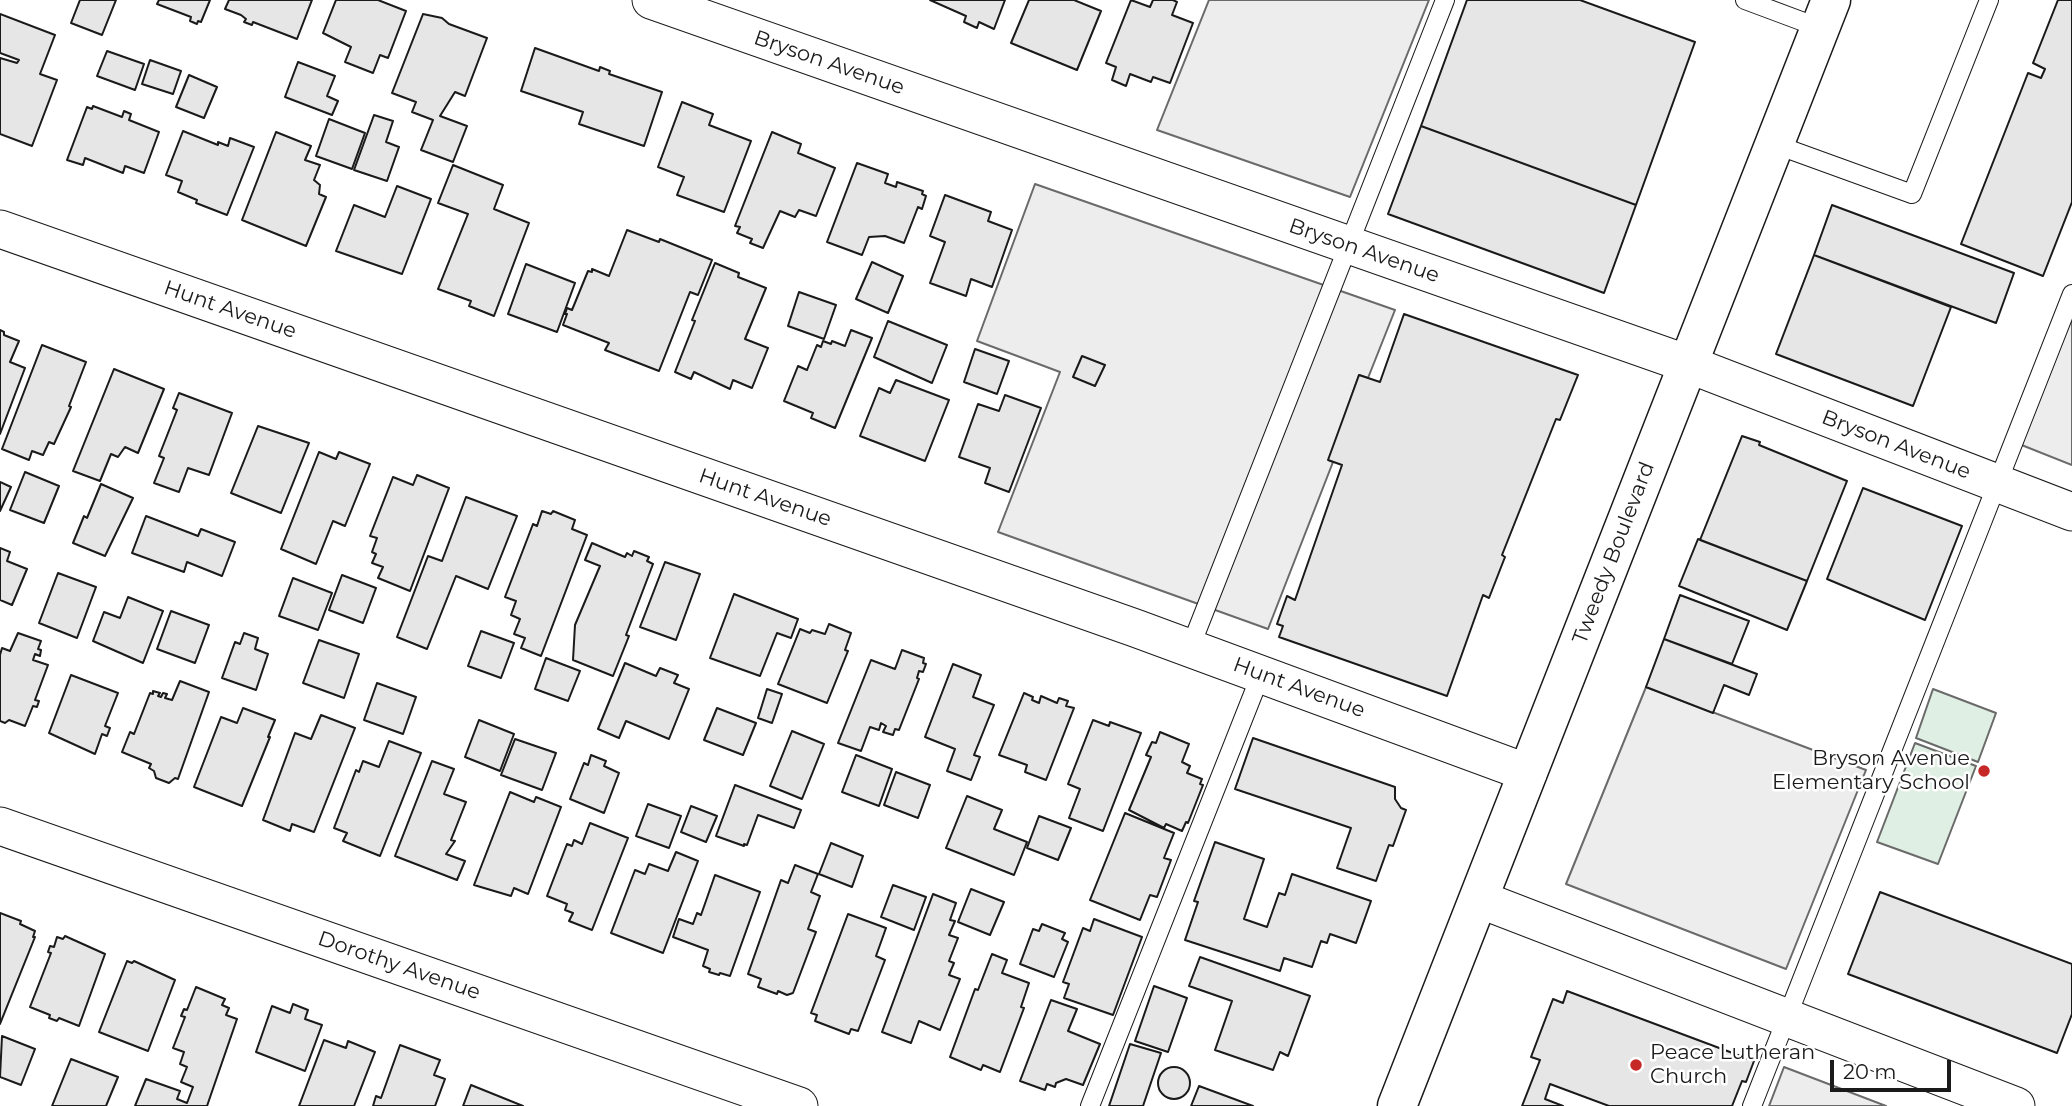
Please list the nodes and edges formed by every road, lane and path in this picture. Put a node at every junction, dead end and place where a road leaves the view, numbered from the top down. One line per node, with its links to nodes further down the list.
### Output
1 (651, 0): 8 (street, Bryson Avenue)
2 (1445, 0): 8 (lane)
3 (1745, 0): 5 (lane)
4 (1989, 0): 6 (lane)
5 (1825, 14): 6 (main road, Tweedy Boulevard)
6 (1774, 144): 10 (main road, Tweedy Boulevard)
7 (0, 229): 13 (street, Hunt Avenue)
8 (1348, 245): 10 (street, Bryson Avenue); 13 (lane)
9 (2072, 294): 11 (lane)
10 (1688, 364): 11 (street, Bryson Avenue); 15 (main road, Tweedy Boulevard)
11 (1997, 483): 12 (street, Bryson Avenue); 18 (lane)
12 (2072, 512)
13 (1190, 648): 14 (street, Hunt Avenue)
14 (1261, 674): 15 (street, Hunt Avenue); 20 (lane)
15 (1528, 773): 17 (main road, Tweedy Boulevard)
16 (0, 826): 19 (street, Dorothy Avenue)
17 (1479, 899): 18 (street); 21 (main road, Tweedy Boulevard)
18 (1785, 1017): 22 (lane); 23 (street)
19 (799, 1106)
20 (1090, 1106)
21 (1398, 1106)
22 (1752, 1106)
23 (2016, 1106)

